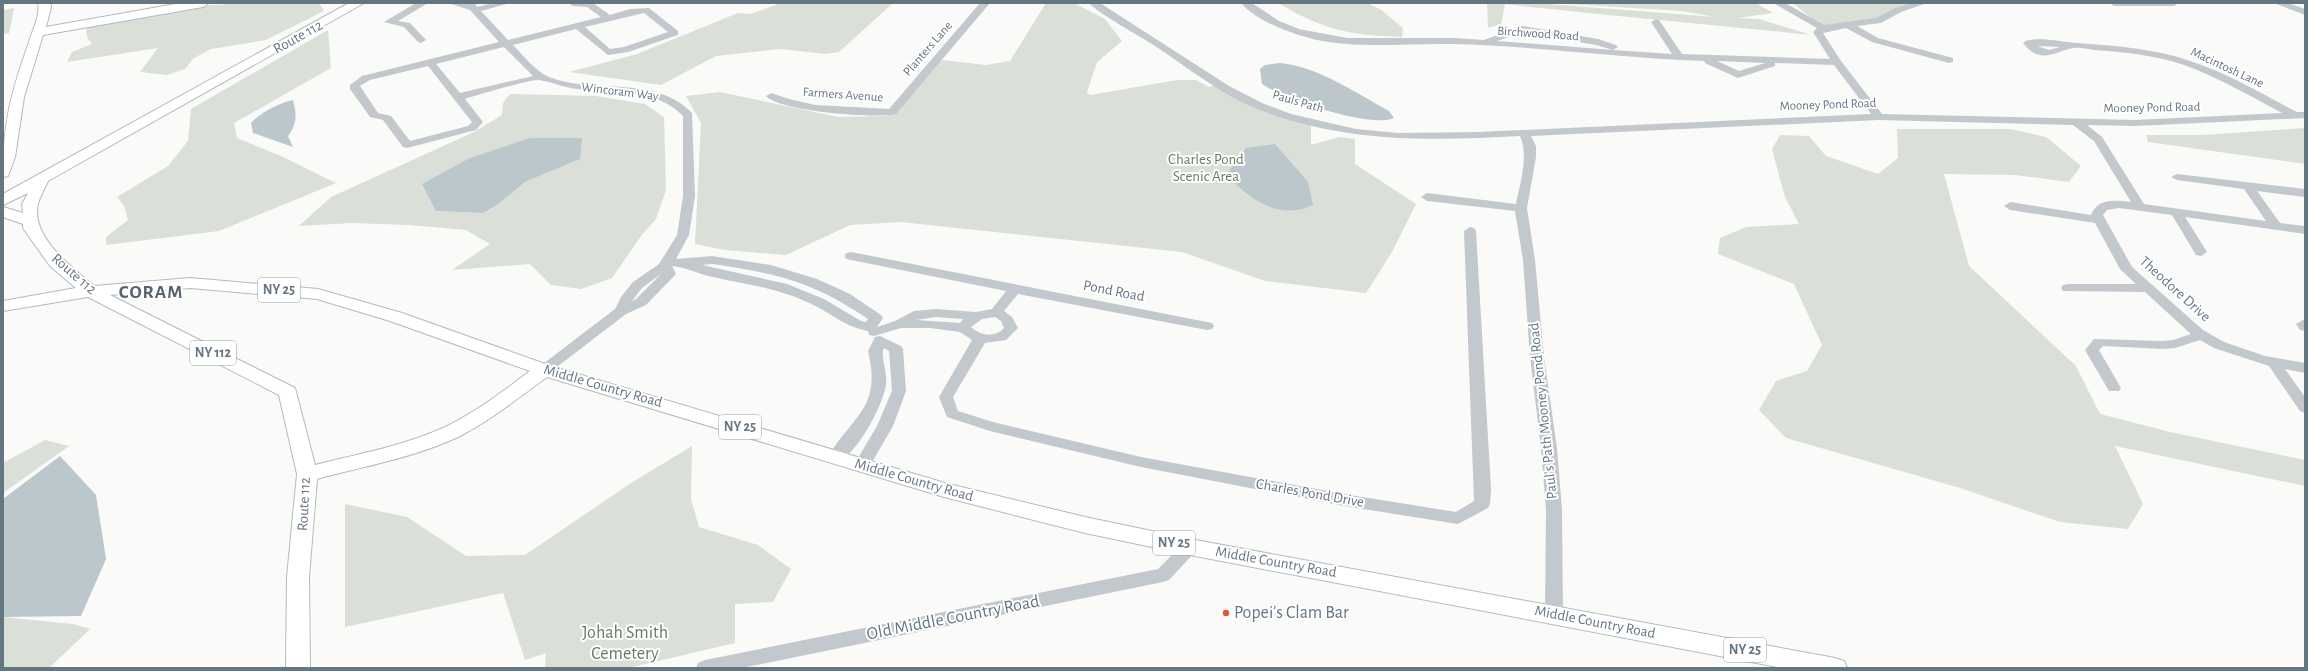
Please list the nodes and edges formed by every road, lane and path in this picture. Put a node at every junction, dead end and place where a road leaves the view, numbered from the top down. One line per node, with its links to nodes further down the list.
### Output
1 (44, 3): 24 (main road)
2 (203, 3): 24 (main road)
3 (358, 3): 46 (main road, Route 112)
4 (423, 3): 25 (street)
5 (453, 3): 17 (street)
6 (505, 3): 17 (street)
7 (573, 3): 19 (street)
8 (985, 3): 39 (street, Planters Lane)
9 (1094, 3): 43 (street, Pauls Path)
10 (1246, 3): 27 (street, Birchwood Road)
11 (1778, 3): 23 (street)
12 (1922, 3): 22 (street)
13 (2114, 3): 16 (street)
14 (2174, 3): 16 (street)
15 (2279, 3): 18 (street)
16 (2144, 4)
17 (473, 7): 26 (street, Wincoram Way)
18 (2305, 12)
19 (608, 18): 21 (street); 21 (street)
20 (1656, 22): 30 (street)
21 (577, 25): 26 (street)
22 (1849, 26): 23 (street); 33 (street)
23 (1823, 28): 35 (street)
24 (39, 32): 44 (main road)
25 (421, 40)
26 (507, 43): 34 (street); 36 (street, Wincoram Way)
27 (1484, 43): 29 (street, Birchwood Road); 29 (street)
28 (2071, 45): 40 (street, Macintosh Lane)
29 (1623, 54): 30 (street, Birchwood Road)
30 (1679, 57): 31 (street, Birchwood Road)
31 (1703, 58): 32 (street, Birchwood Road); 32 (street)
32 (1781, 60): 35 (street, Birchwood Road)
33 (1949, 60)
34 (430, 62): 38 (street); 38 (street)
35 (1837, 62): 41 (street)
36 (540, 77): 38 (street); 64 (street, Wincoram Way)
37 (771, 96): 39 (street, Farmers Avenue)
38 (458, 97)
39 (892, 112)
40 (2301, 116): 42 (street, Mooney Pond Road)
41 (1879, 117): 42 (street, Mooney Pond Road); 43 (street, Mooney Pond Road)
42 (2077, 123): 52 (street)
43 (1524, 133): 53 (street)
44 (3, 173)
45 (2177, 177): 47 (street)
46 (42, 178): 50 (main road); 57 (main road, Route 112 / NY 112)
47 (2248, 186): 48 (street); 58 (street)
48 (2305, 193)
49 (1427, 197): 53 (street)
50 (3, 200)
51 (2010, 206): 56 (street)
52 (2140, 207): 55 (street); 56 (street)
53 (1521, 208): 87 (street, Paul's Path Mooney Pond Road)
54 (3, 212): 57 (main road)
55 (2176, 212): 58 (street); 61 (street)
56 (2099, 220): 66 (street, Theodore Drive)
57 (31, 221): 68 (main road, Route 112 / NY 112)
58 (2276, 226): 59 (street)
59 (2305, 230)
60 (1470, 231): 77 (street, Charles Pond Drive)
61 (2201, 252)
62 (851, 256): 67 (street, Pond Road)
63 (687, 263): 64 (street); 75 (street); 75 (street)
64 (666, 265): 80 (street, Wincoram Way)
65 (2068, 288): 66 (street)
66 (2148, 288): 76 (street, Theodore Drive)
67 (1015, 289): 70 (street); 73 (street, Pond Road)
68 (90, 291): 69 (main road, Middle Country Road / NY 25); 80 (main road, Middle Country Road / NY 25); 85 (main road, Route 112 / NY 112)
69 (3, 306)
70 (996, 313): 71 (street); 77 (street)
71 (976, 316): 72 (street); 74 (street)
72 (900, 324): 74 (street); 75 (street)
73 (1207, 326)
74 (964, 328): 77 (street)
75 (875, 333): 83 (street); 84 (street)
76 (2201, 335): 78 (street, Theodore Drive); 81 (street)
77 (980, 339)
78 (2274, 363): 79 (street, Theodore Drive); 82 (street)
79 (2305, 368)
80 (544, 370): 83 (main road, Middle Country Road / NY 25); 85 (main road)
81 (2114, 388)
82 (2305, 408)
83 (836, 457): 84 (main road, Middle Country Road / NY 25)
84 (862, 465): 86 (main road, Middle Country Road / NY 25)
85 (307, 474): 88 (main road, Route 112 / NY 112)
86 (1190, 547): 87 (main road, Middle Country Road / NY 25); 89 (street, Old Middle Country Road)
87 (1554, 614): 90 (main road, Middle Country Road / NY 25)
88 (298, 668)
89 (705, 668)
90 (1835, 668)

